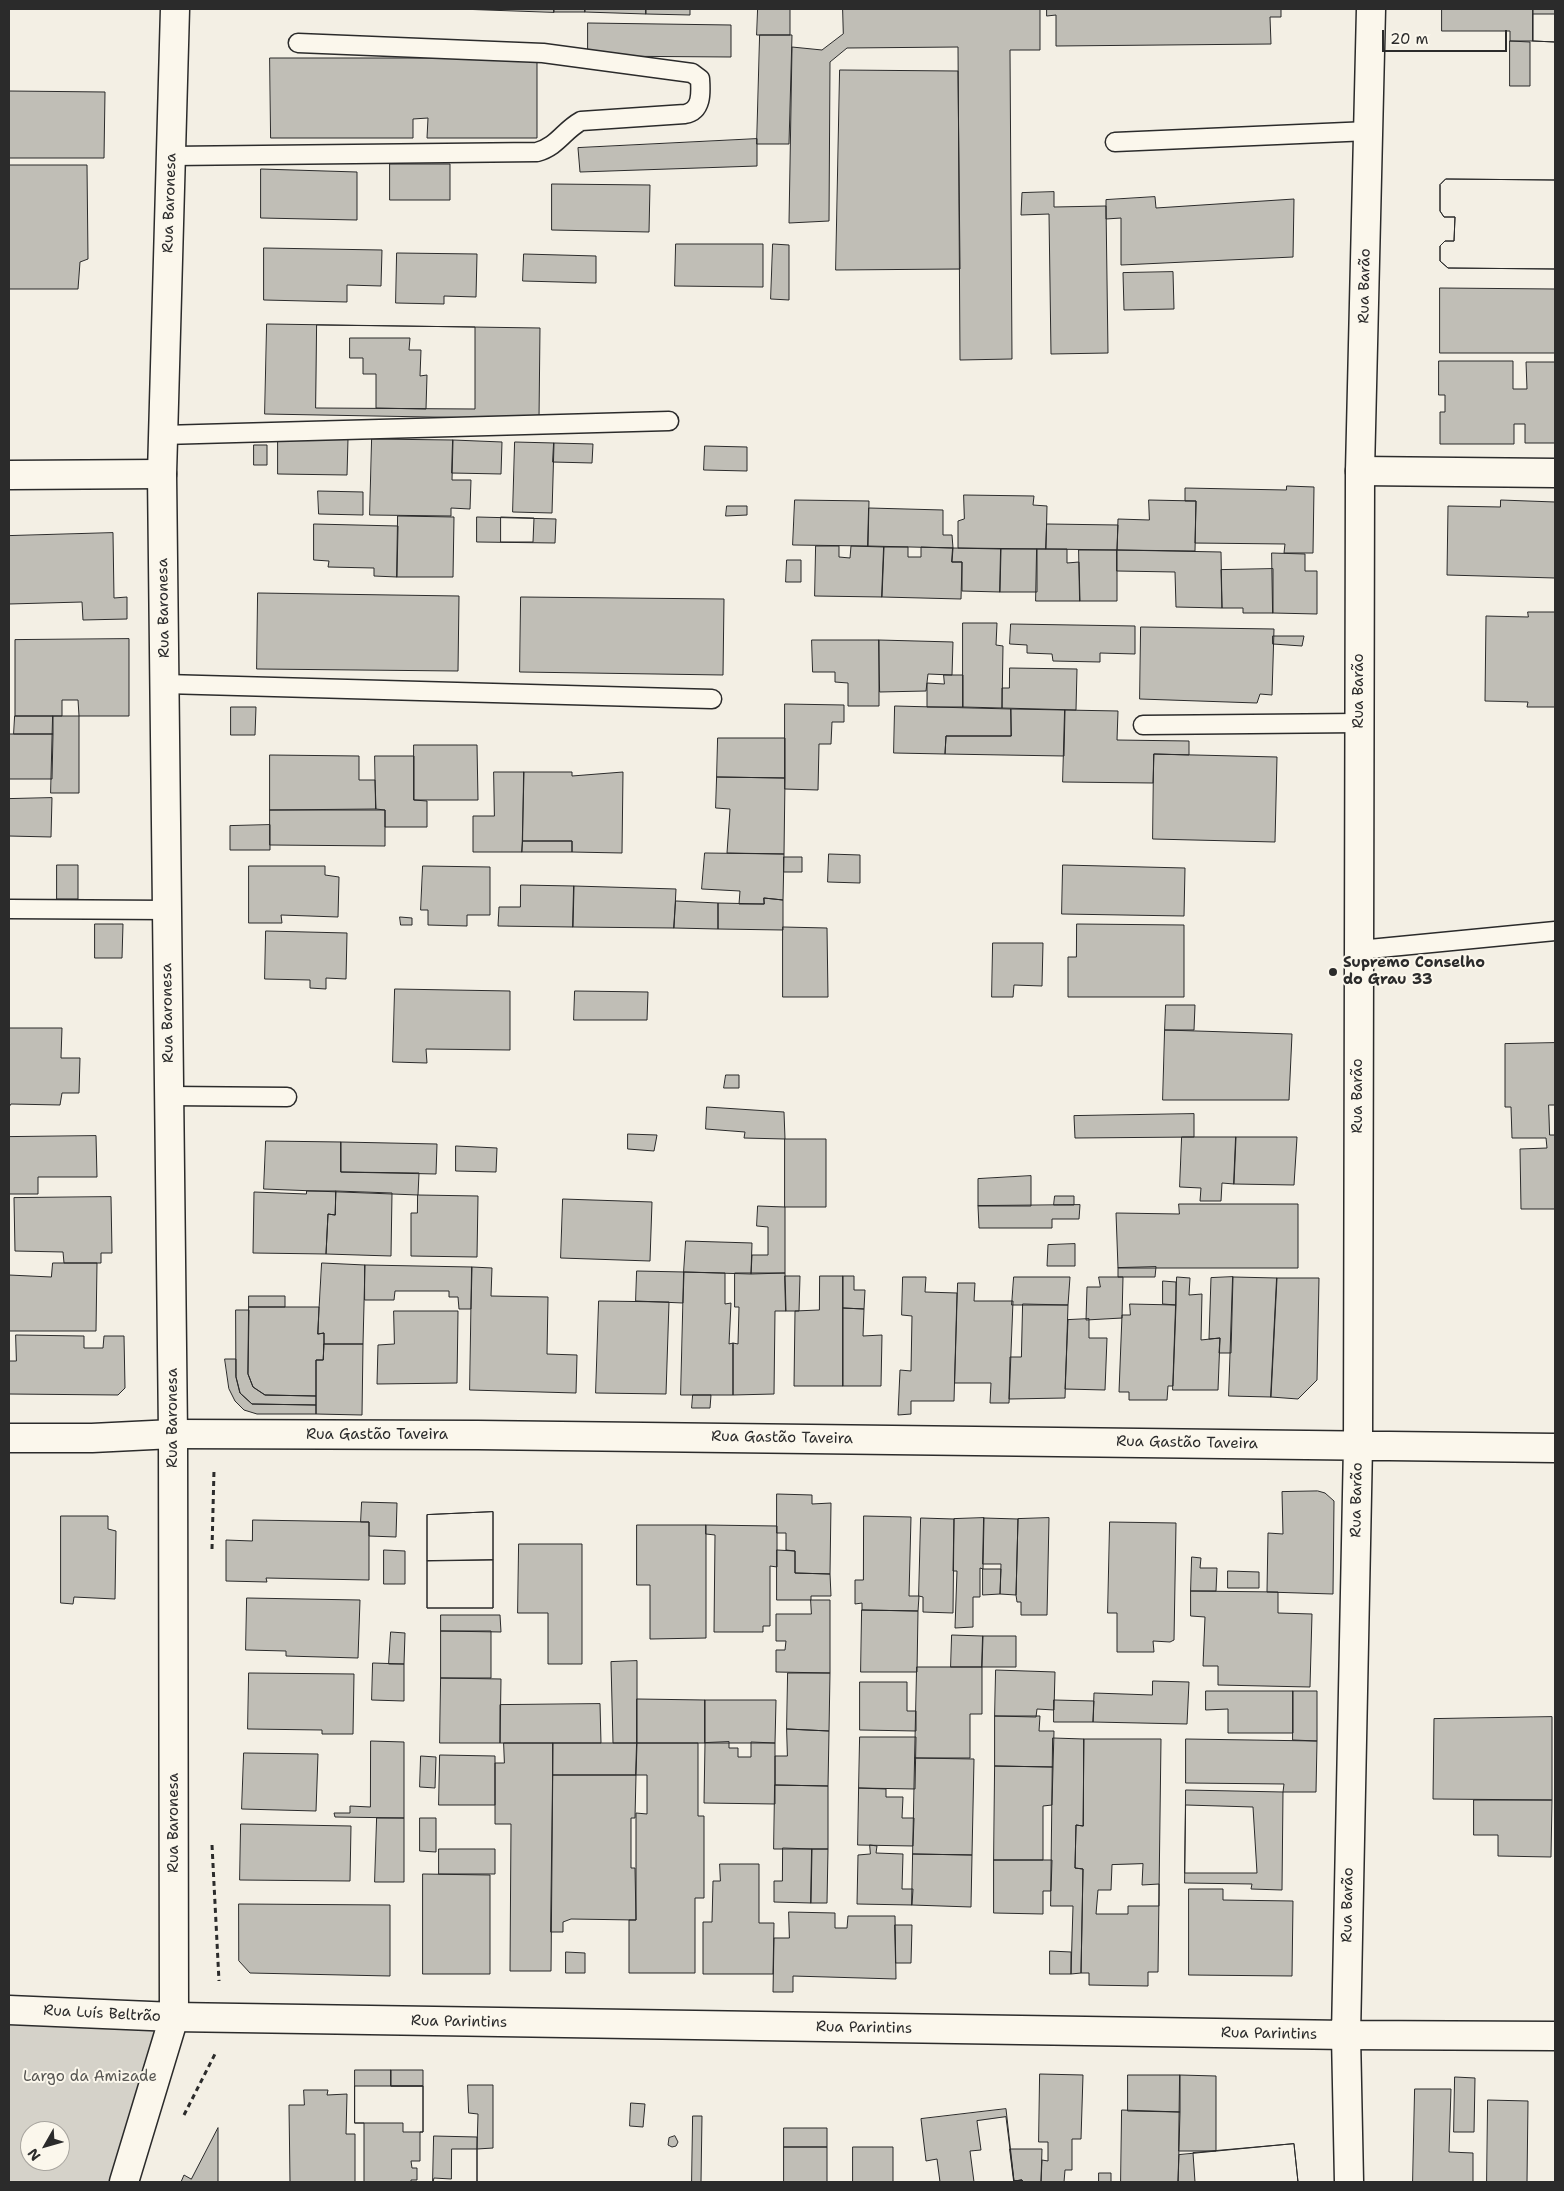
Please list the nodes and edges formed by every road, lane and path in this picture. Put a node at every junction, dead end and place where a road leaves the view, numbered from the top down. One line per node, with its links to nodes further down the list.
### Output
1 (175, 9): 6 (street, Rua Baronesa)
2 (1371, 9): 4 (street, Rua Barão)
3 (298, 43): 6 (lane)
4 (1369, 131): 5 (lane); 9 (street, Rua Barão)
5 (1115, 142)
6 (171, 156): 8 (street, Rua Baronesa)
7 (669, 421): 8 (lane)
8 (163, 435): 11 (street, Rua Baronesa)
9 (1360, 471): 10 (street); 15 (street, Rua Barão)
10 (1555, 473)
11 (162, 474): 12 (street); 13 (street, Rua Baronesa)
12 (9, 475)
13 (165, 684): 14 (lane); 18 (street, Rua Baronesa)
14 (712, 700)
15 (1359, 722): 16 (lane); 20 (street, Rua Barão)
16 (1143, 725)
17 (9, 909): 18 (lane)
18 (167, 910): 21 (street, Rua Baronesa)
19 (1555, 931): 20 (lane)
20 (1359, 950): 26 (street, Rua Barão)
21 (169, 1096): 22 (lane); 23 (street, Rua Baronesa)
22 (287, 1097)
23 (174, 1434): 24 (street, Rua Gastão Taveira); 25 (street, Rua Gastão Taveira); 31 (street, Rua Baronesa)
24 (216, 1435): 26 (street, Rua Gastão Taveira); 28 (path)
25 (9, 1438)
26 (1358, 1445): 27 (street, Rua Gastão Taveira); 33 (street, Rua Barão)
27 (1555, 1448)
28 (212, 1554)
29 (212, 1843): 32 (path)
30 (9, 2010): 31 (street, Rua Luís Beltrão)
31 (174, 2018): 32 (street, Rua Parintins); 36 (street, Rua Luís Beltrão)
32 (221, 2018): 33 (street, Rua Parintins); 35 (path)
33 (1346, 2035): 34 (street, Rua Parintins); 37 (street, Rua Barão)
34 (1555, 2036)
35 (184, 2116)
36 (124, 2182)
37 (1349, 2182)

